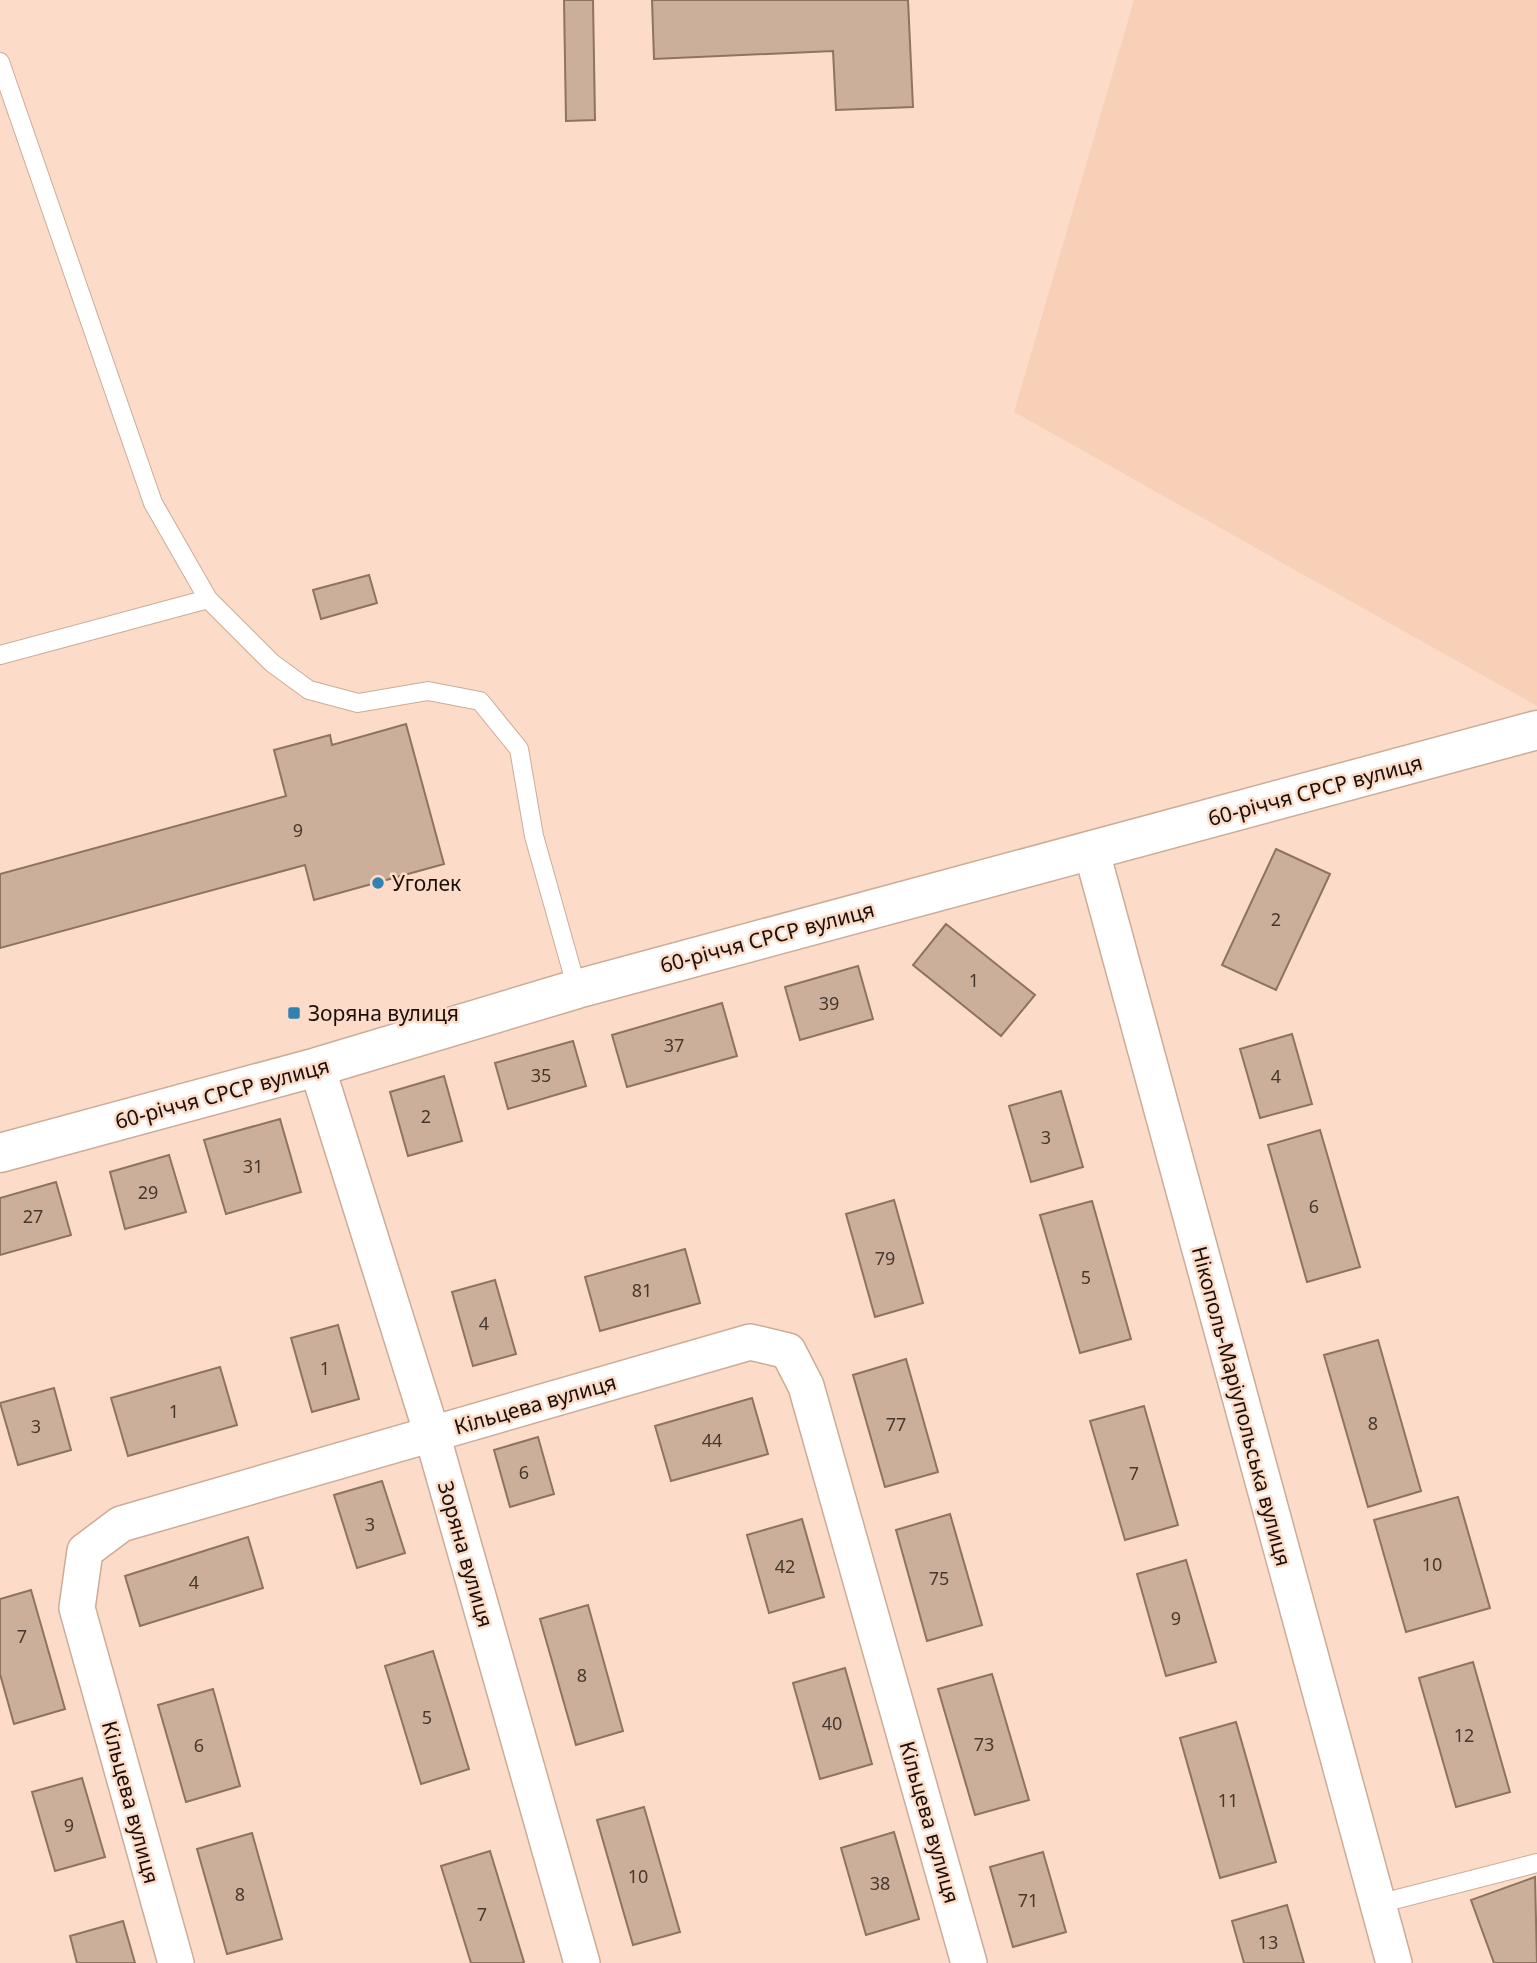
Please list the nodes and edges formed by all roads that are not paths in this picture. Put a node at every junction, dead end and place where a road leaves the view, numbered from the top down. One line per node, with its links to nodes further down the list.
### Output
1 (0, 62): 2 (lane)
2 (208, 599): 3 (lane); 6 (lane)
3 (0, 655)
4 (1537, 730): 5 (street, 60-річчя СРСР вулиця)
5 (1091, 849): 6 (street, 60-річчя СРСР вулиця); 11 (street, Нікополь-Маріупольська вулиця)
6 (577, 989): 7 (street, 60-річчя СРСР вулиця)
7 (317, 1067): 8 (street, 60-річчя СРСР вулиця); 9 (street, Зоряна вулиця)
8 (0, 1153)
9 (432, 1434): 12 (street, Кільцева вулиця); 13 (street, Зоряна вулиця); 14 (street, Кільцева вулиця)
10 (1537, 1863): 11 (lane)
11 (1378, 1904): 15 (street, Нікополь-Маріупольська вулиця)
12 (176, 1963)
13 (582, 1963)
14 (969, 1963)
15 (1394, 1963)

